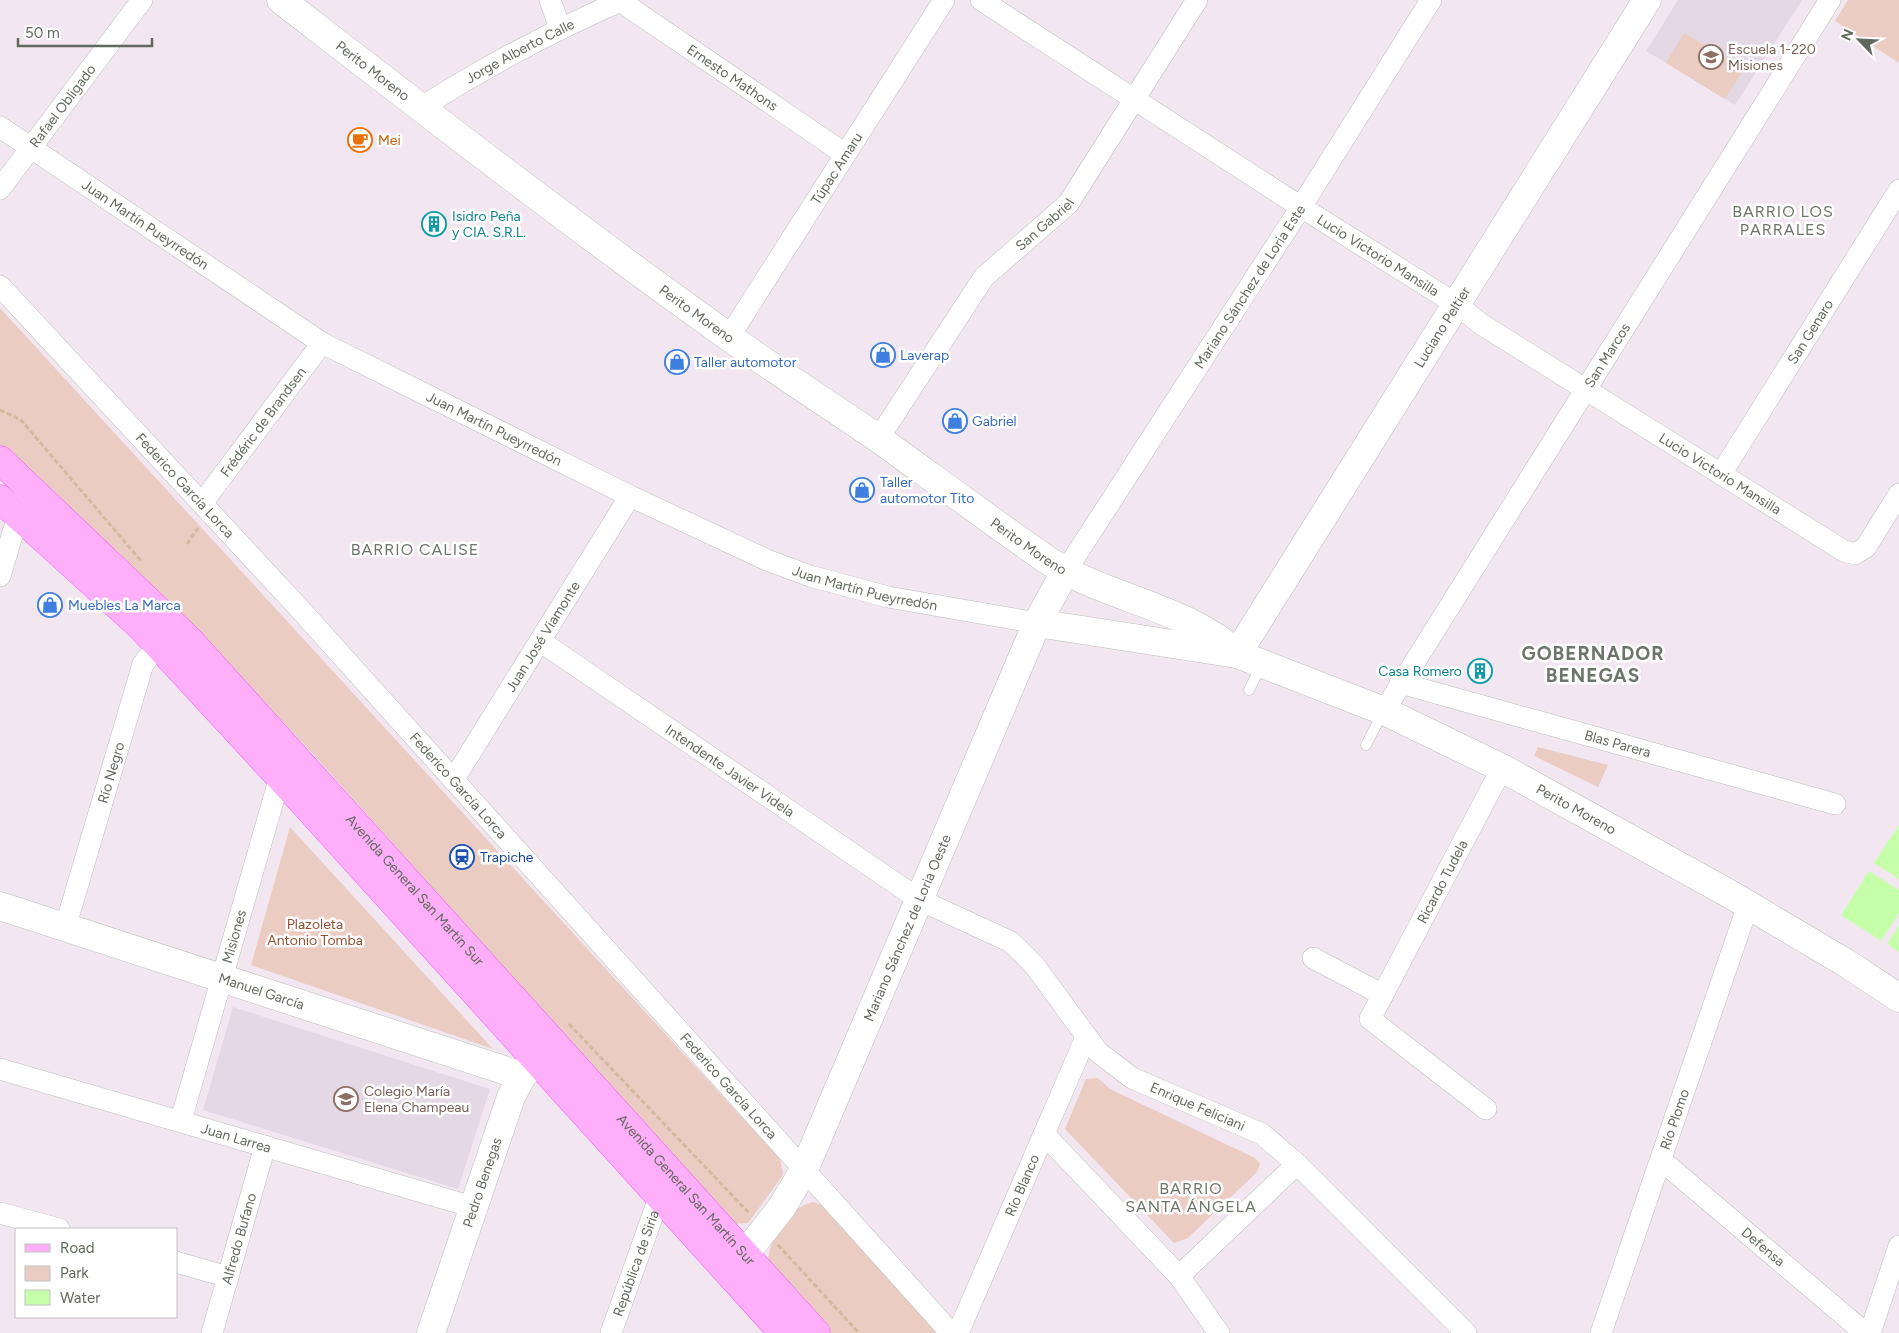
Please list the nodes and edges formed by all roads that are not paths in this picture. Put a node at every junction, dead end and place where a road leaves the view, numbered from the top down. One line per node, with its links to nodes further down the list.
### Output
1 (142, 0): 15 (street, Rafael Obligado)
2 (281, 0): 13 (street, Perito Moreno)
3 (550, 0): 11 (street)
4 (944, 0): 16 (street, Túpac Amaru)
5 (981, 0): 12 (street, Lucio Victorio Mansilla)
6 (1197, 0): 12 (street, San Gabriel)
7 (1431, 0): 19 (street, Mariano Sánchez de Loria Este)
8 (1647, 0): 21 (street, Luciano Peltier)
9 (1830, 0): 24 (street, San Marcos)
10 (621, 1): 11 (street, Jorge Alberto Calle); 16 (street, Ernesto Mathons)
11 (560, 28): 13 (street, Jorge Alberto Calle)
12 (1135, 98): 19 (street, Lucio Victorio Mansilla); 25 (street, San Gabriel)
13 (420, 108): 22 (street, Perito Moreno)
14 (0, 128): 15 (street, Juan Martín Pueyrredón)
15 (32, 147): 17 (street, Rafael Obligado); 23 (street, Juan Martín Pueyrredón)
16 (845, 154): 22 (street, Túpac Amaru)
17 (0, 189)
18 (1899, 190): 27 (street, San Genaro)
19 (1301, 207): 21 (street, Lucio Victorio Mansilla); 33 (street, Mariano Sánchez de Loria Este)
20 (0, 286): 31 (street, Federico García Lorca)
21 (1456, 304): 24 (street, Lucio Victorio Mansilla); 38 (street, Luciano Peltier)
22 (729, 337): 25 (street, Perito Moreno)
23 (322, 342): 30 (street, Juan Martín Pueyrredón); 31 (street, Frédéric de Brandsen)
24 (1586, 389): 27 (street, Lucio Victorio Mansilla); 40 (street, San Marcos)
25 (878, 439): 33 (street, Perito Moreno)
26 (0, 460): 28 (main road, Avenida General San Martín Sur)
27 (1721, 474): 29 (street, Lucio Victorio Mansilla)
28 (28, 486): 32 (street); 36 (main road, Avenida General San Martín Sur)
29 (1899, 494)
30 (630, 496): 35 (street, Juan Martín Pueyrredón); 37 (street, Juan José Viamonte)
31 (203, 502): 46 (street, Federico García Lorca)
32 (9, 508): 34 (street); 36 (main road, Avenida General San Martín Sur)
33 (1065, 572): 35 (street, Mariano Sánchez de Loria Oeste); 38 (street, Perito Moreno)
34 (0, 576)
35 (1037, 623): 38 (street, Perito Moreno); 48 (street, Mariano Sánchez de Loria Oeste)
36 (167, 636): 44 (main road, Avenida General San Martín Sur); 51 (street, Río Negro)
37 (540, 641): 46 (street, Juan José Viamonte); 48 (street, Intendente Javier Videla)
38 (1237, 654): 39 (street, Perito Moreno)
39 (1263, 663): 41 (lane); 42 (street, Perito Moreno)
40 (1400, 683): 42 (street, San Marcos); 47 (street, Blas Parera)
41 (1250, 690)
42 (1384, 711): 43 (lane); 45 (street, Perito Moreno)
43 (1366, 744)
44 (289, 768): 53 (street, Misiones); 57 (main road, Avenida General San Martín Sur)
45 (1502, 768): 49 (street, Perito Moreno); 54 (street, Ricardo Tudela)
46 (454, 779): 65 (street, Federico García Lorca)
47 (1835, 804)
48 (920, 900): 56 (street, Enrique Feliciani); 65 (street, Mariano Sánchez de Loria Oeste)
49 (1748, 905): 55 (street, Perito Moreno); 63 (street, Río Plomo)
50 (0, 906): 51 (street, Manuel García)
51 (64, 928): 53 (street, Manuel García)
52 (1313, 958): 54 (street)
53 (222, 980): 57 (street, Manuel García); 60 (street, Misiones)
54 (1383, 995): 59 (street, Ricardo Tudela)
55 (1899, 998)
56 (1086, 1037): 61 (street, Río Blanco); 64 (street, Enrique Feliciani)
57 (537, 1060): 66 (main road, Avenida General San Martín Sur); 67 (street, Pedro Benegas); 72 (main road, Avenida General San Martín Sur)
58 (0, 1069): 60 (street, Juan Larrea)
59 (1486, 1109)
60 (181, 1120): 62 (street, Juan Larrea)
61 (1044, 1134): 73 (street); 80 (street, Río Blanco)
62 (265, 1146): 67 (street, Juan Larrea); 74 (street, Alfredo Bufano)
63 (1661, 1160): 83 (street, Río Plomo); 84 (street, Defensa)
64 (1297, 1164): 73 (street); 82 (street, Enrique Feliciani)
65 (804, 1170): 72 (street, Mariano Sánchez de Loria Oeste); 79 (street, Federico García Lorca)
66 (660, 1195): 72 (main road, Avenida General San Martín Sur); 78 (street, República de Siria)
67 (473, 1208): 77 (street, Pedro Benegas)
68 (0, 1212): 69 (street)
69 (56, 1228)
70 (1899, 1246): 85 (street)
71 (178, 1263): 74 (street)
72 (737, 1264): 75 (main road, Avenida General San Martín Sur)
73 (1179, 1276): 81 (street)
74 (228, 1277): 76 (street, Alfredo Bufano)
75 (796, 1328)
76 (212, 1333)
77 (431, 1333)
78 (611, 1333)
79 (951, 1333)
80 (958, 1333)
81 (1219, 1333)
82 (1466, 1333)
83 (1601, 1333)
84 (1865, 1333)
85 (1870, 1333)

